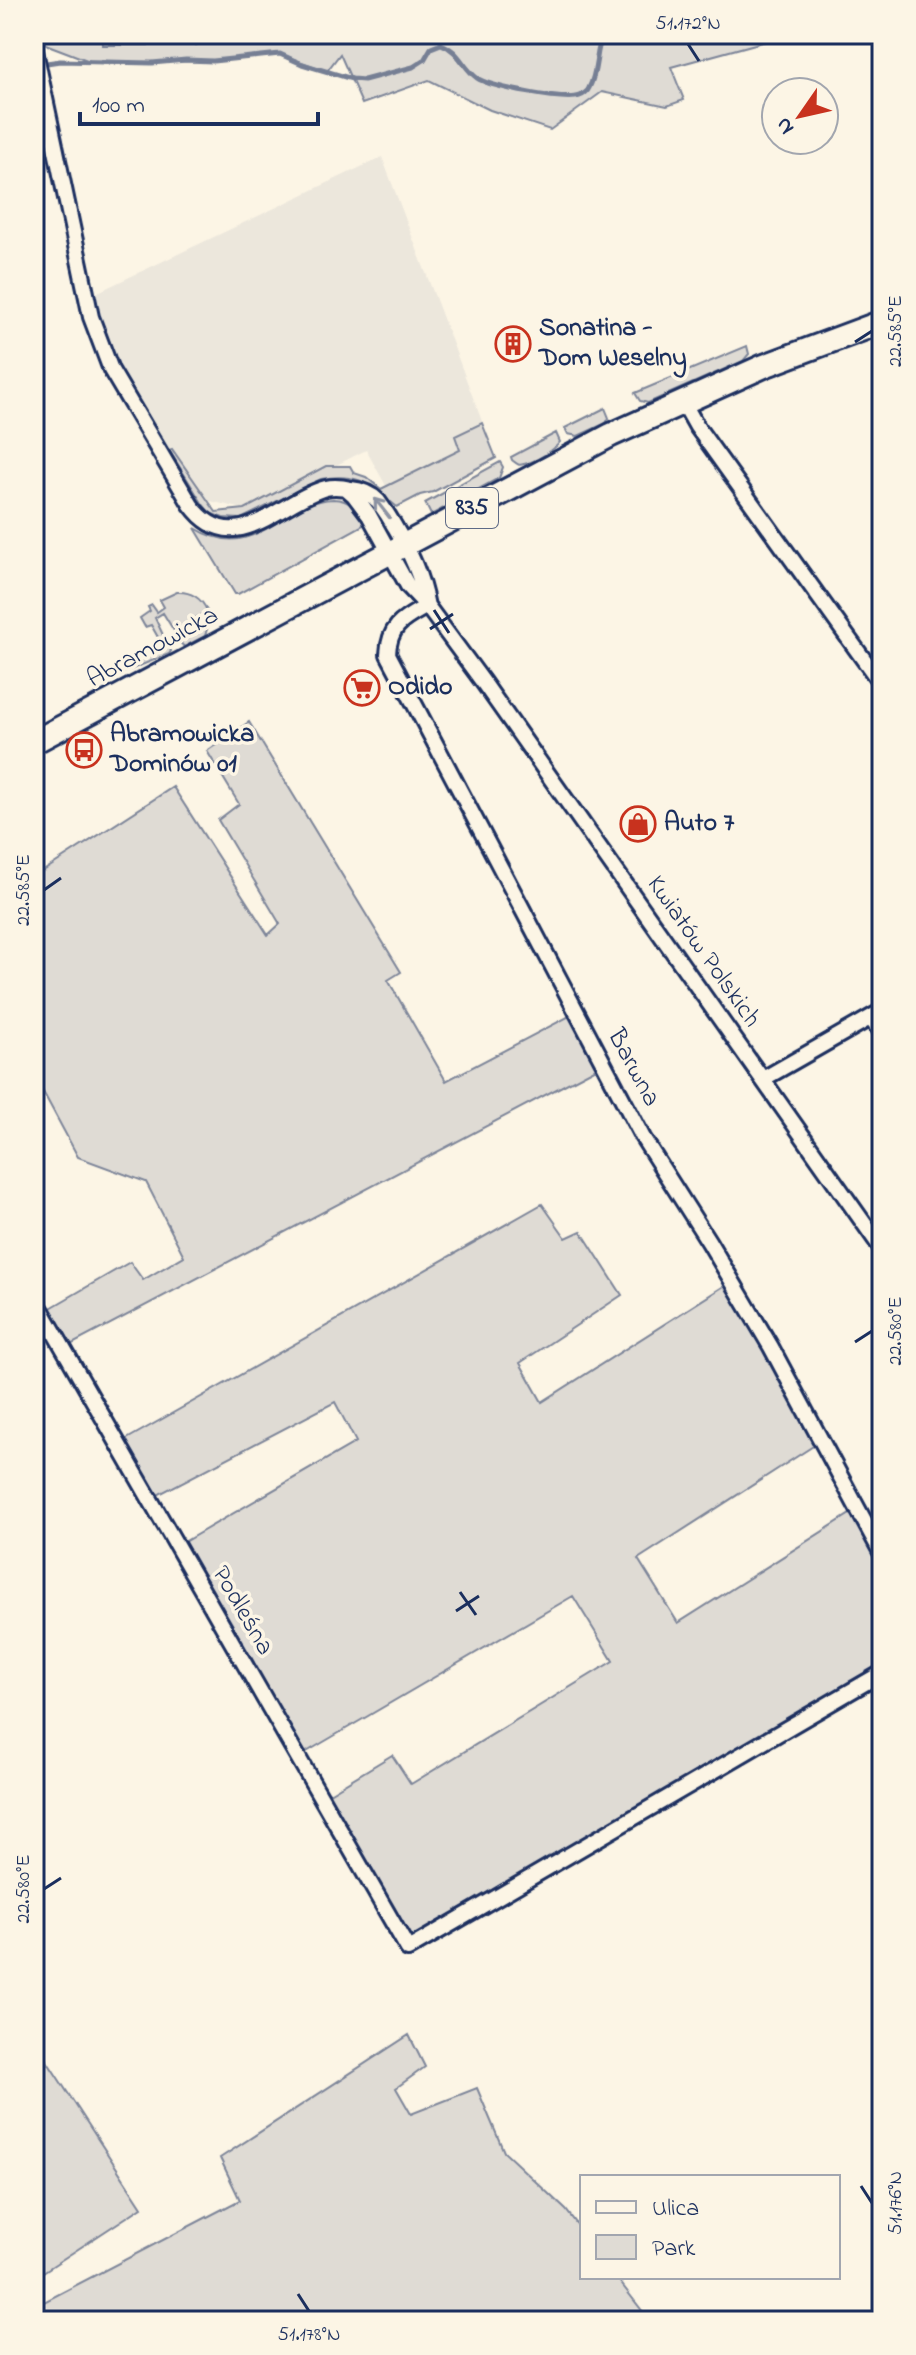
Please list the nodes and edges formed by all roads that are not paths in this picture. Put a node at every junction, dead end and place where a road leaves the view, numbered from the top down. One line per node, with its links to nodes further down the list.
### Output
1 (34, 46): 4 (street, Kwiatów Polskich)
2 (882, 322): 3 (main road, 835)
3 (683, 402): 4 (main road, 835); 6 (street)
4 (397, 548): 5 (street, Kwiatów Polskich); 7 (main road, Abramowicka / 835)
5 (427, 606): 10 (street, Kwiatów Polskich); 13 (street, Barwna)
6 (882, 685)
7 (34, 742)
8 (876, 1014): 9 (street); 10 (street)
9 (882, 1033)
10 (763, 1079): 11 (street, Kwiatów Polskich)
11 (882, 1249)
12 (34, 1297): 14 (street, Podleśna)
13 (882, 1554)
14 (882, 1673)

